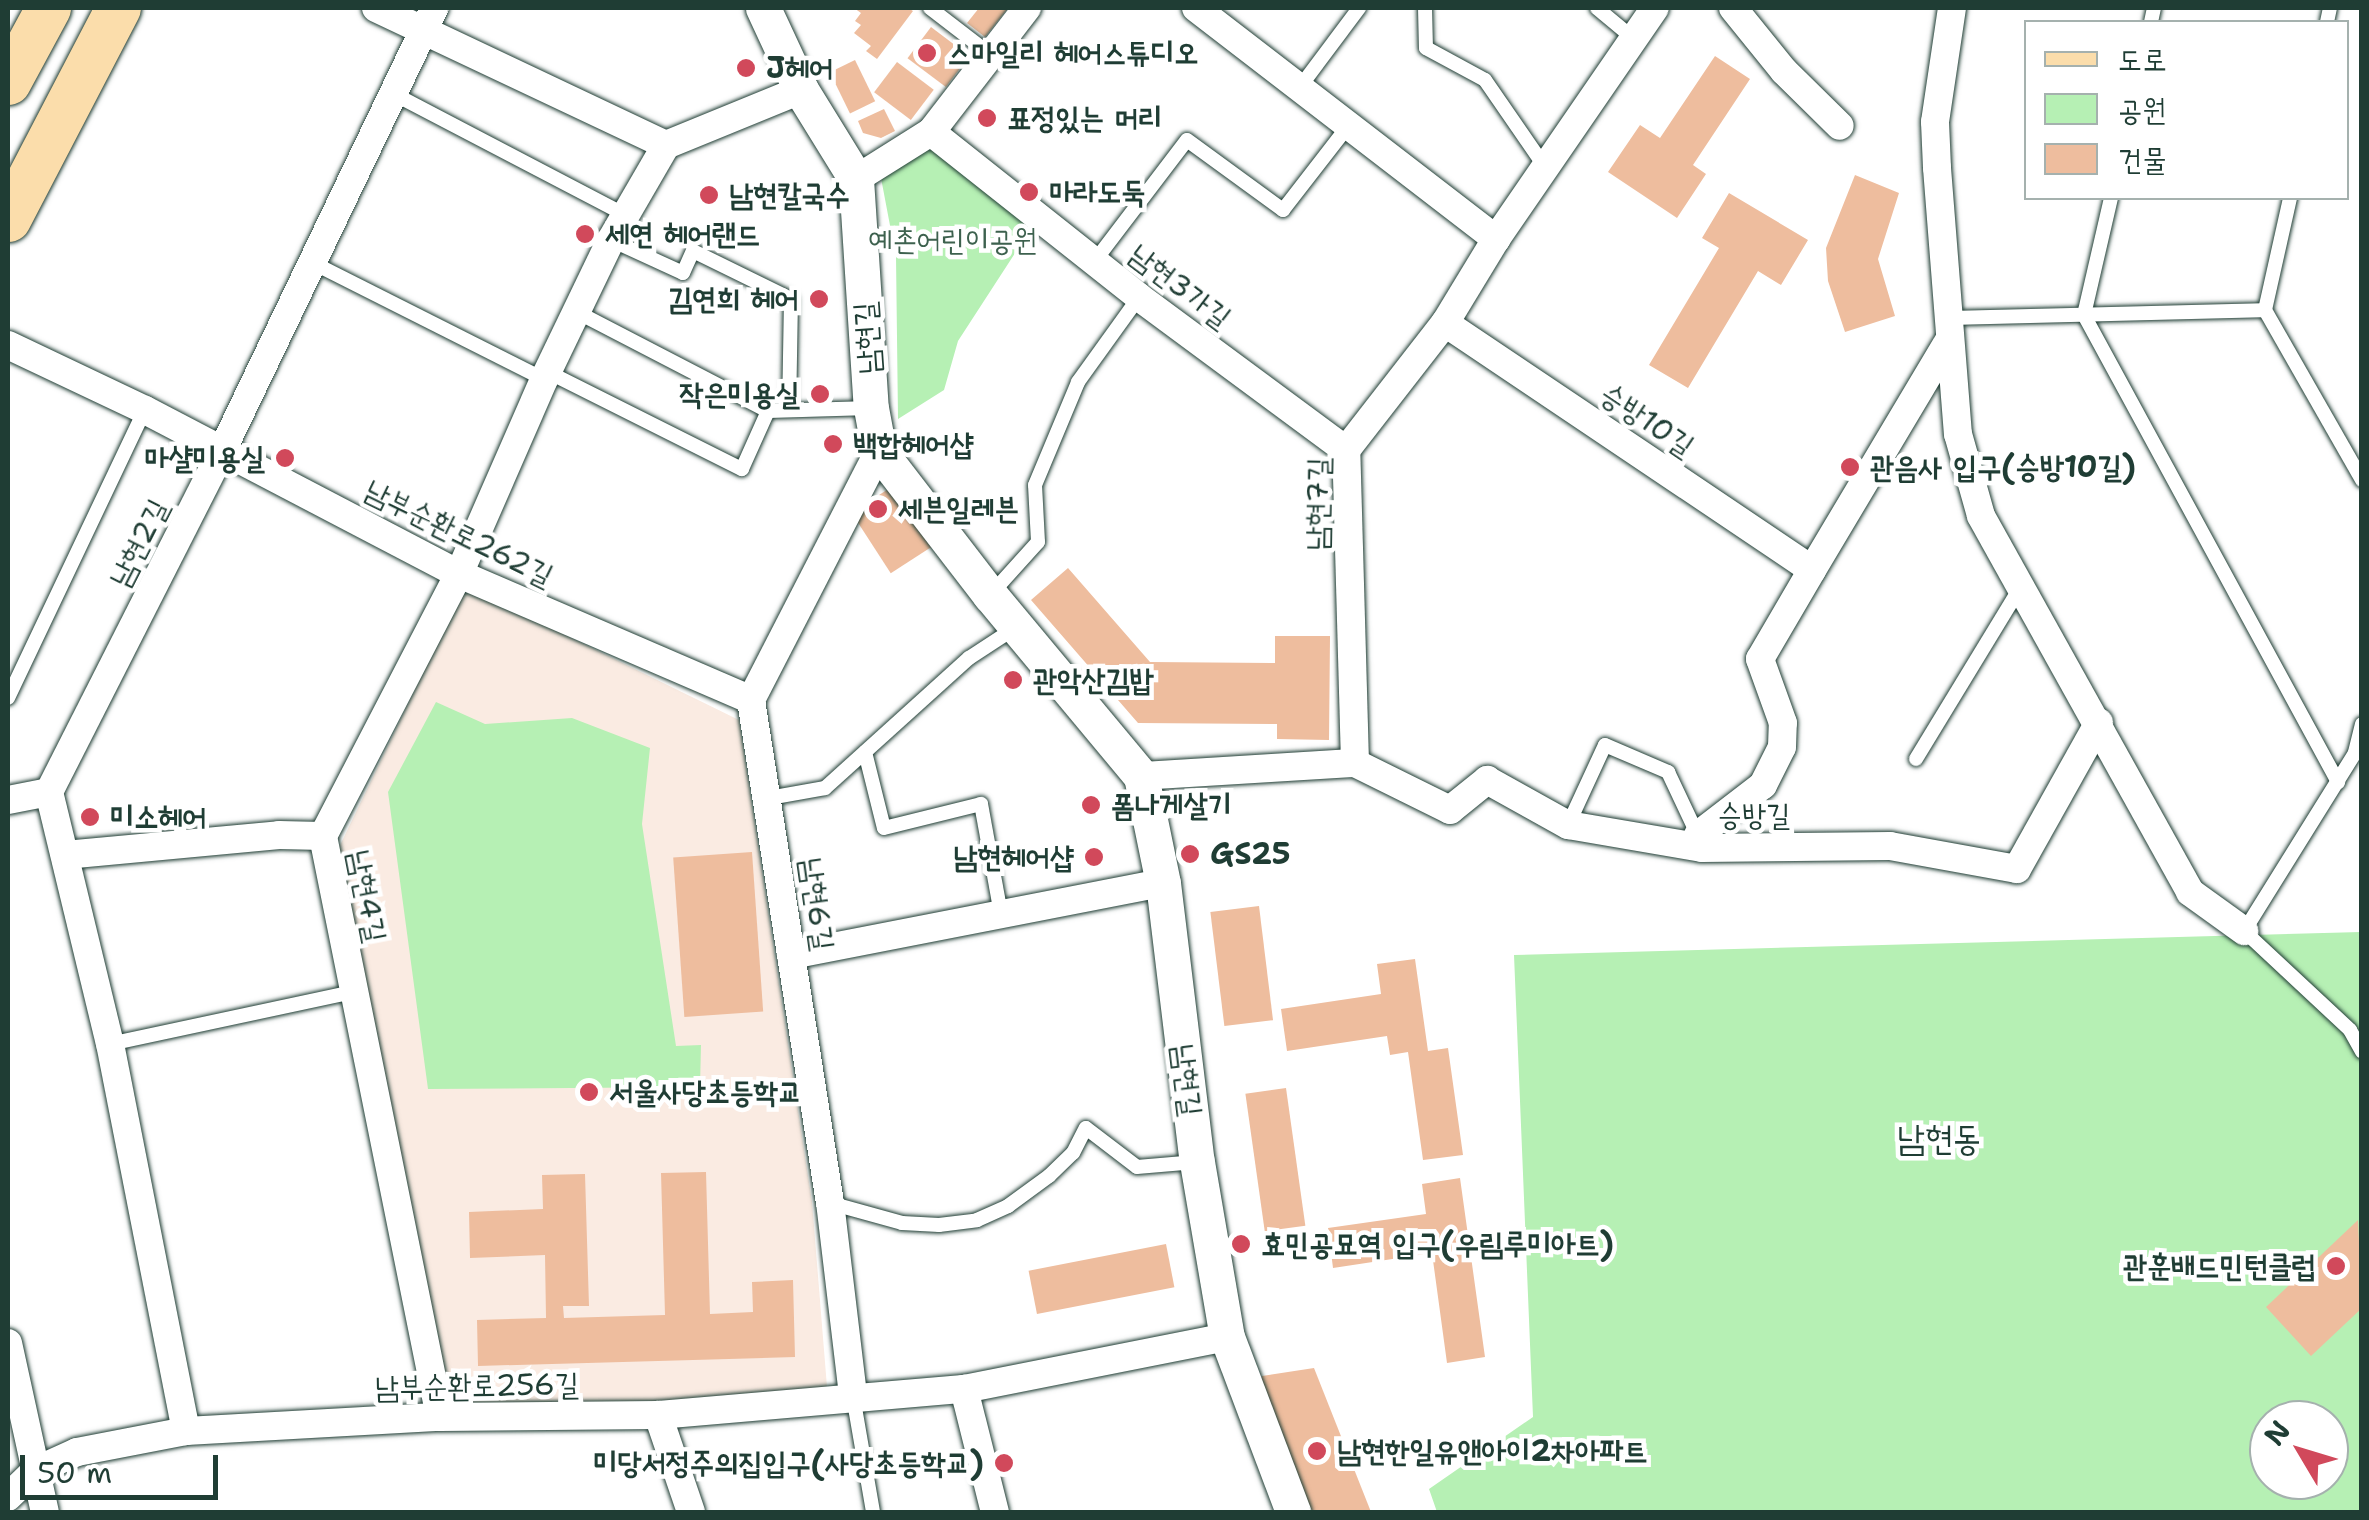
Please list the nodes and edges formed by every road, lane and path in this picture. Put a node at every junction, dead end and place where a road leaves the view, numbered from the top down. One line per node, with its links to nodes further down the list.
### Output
1 (48, 8): 17 (main road)
2 (118, 8): 29 (main road)
3 (376, 8): 14 (street)
4 (763, 8): 19 (street, 남현길)
5 (930, 8): 16 (lane)
6 (1027, 8): 16 (street)
7 (1196, 8): 18 (street)
8 (1359, 8): 18 (lane)
9 (1425, 8): 25 (lane)
10 (1597, 8): 15 (lane)
11 (1655, 8): 15 (street, 남현7길)
12 (1733, 8): 22 (street)
13 (1952, 8): 39 (street)
14 (429, 18): 20 (street, 남현2길); 24 (street)
15 (1633, 38): 25 (street, 남현7길)
16 (991, 54): 23 (street)
17 (9, 75)
18 (1300, 87): 21 (street)
19 (802, 90): 24 (street); 26 (street, 남현길)
20 (394, 94): 30 (lane); 32 (street, 남현2길)
21 (1350, 124): 31 (street); 33 (lane)
22 (1840, 126)
23 (931, 132): 26 (street); 33 (street, 남현3가길)
24 (666, 145): 30 (street, 남현4길)
25 (1545, 167): 31 (street, 남현7길)
26 (856, 179): 42 (street, 남현길)
27 (2110, 200): 37 (lane)
28 (2290, 200): 35 (lane)
29 (8, 219)
30 (618, 228): 36 (street, 남현4길); 44 (lane)
31 (1496, 239): 38 (street, 남현7길)
32 (311, 262): 41 (lane); 46 (street, 남현2길)
33 (1094, 262): 34 (street, 남현3가길)
34 (1139, 297): 48 (street, 남현3가길); 53 (lane)
35 (2266, 310): 37 (lane); 49 (lane)
36 (576, 312): 41 (street, 남현4길); 45 (lane)
37 (2084, 314): 39 (lane); 64 (lane)
38 (1445, 323): 48 (street, 남현7길); 50 (street, 승방10길)
39 (1948, 329): 50 (street); 52 (street)
40 (8, 345): 43 (street, 남부순환로262길)
41 (546, 375): 45 (lane); 51 (street, 남현4길)
42 (871, 408): 44 (lane); 47 (street, 남현길)
43 (145, 410): 46 (street, 남부순환로262길); 55 (lane)
44 (789, 410): 45 (lane)
45 (768, 411)
46 (222, 450): 51 (street, 남부순환로262길); 65 (street, 남현2길)
47 (879, 450): 53 (street, 남현길); 56 (street)
48 (1346, 450): 62 (street, 남현7길)
49 (2362, 480)
50 (1812, 570): 70 (street)
51 (459, 574): 56 (street, 남부순환로262길); 69 (street, 남현4길)
52 (2021, 586): 57 (street); 61 (lane)
53 (990, 595): 54 (street, 남현길)
54 (1018, 626): 59 (lane); 63 (street, 남현길)
55 (8, 698)
56 (751, 700): 66 (street, 남현6길)
57 (2099, 722): 70 (street, 승방길); 74 (street)
58 (2362, 724): 60 (lane)
59 (865, 752): 66 (lane); 73 (lane)
60 (2358, 753): 64 (lane)
61 (1916, 759)
62 (1355, 764): 63 (street); 68 (street, 승방길)
63 (1141, 776): 72 (street, 남현길)
64 (2338, 782): 74 (lane)
65 (48, 792): 67 (street); 71 (street)
66 (768, 798): 75 (street, 남현6길)
67 (8, 800)
68 (1568, 824): 70 (street, 승방길); 70 (lane)
69 (322, 836): 71 (street); 76 (street, 남현4길)
70 (1700, 841)
71 (65, 855): 77 (street)
72 (1163, 883): 73 (street); 79 (street, 남현길)
73 (1001, 914): 75 (street)
74 (2244, 931): 78 (lane)
75 (791, 955): 80 (street, 남현6길)
76 (353, 992): 77 (lane); 86 (street, 남현4길)
77 (110, 1044): 87 (street)
78 (2362, 1052)
79 (1197, 1162): 80 (lane); 81 (street, 남현길)
80 (830, 1202): 84 (street, 남현6길)
81 (1227, 1337): 83 (street, 남부순환로256길); 94 (street, 남현길)
82 (8, 1342): 88 (street)
83 (964, 1389): 84 (street, 남부순환로256길); 93 (street)
84 (853, 1395): 85 (street, 남부순환로256길); 92 (lane)
85 (658, 1415): 86 (street, 남부순환로256길); 91 (street)
86 (440, 1416): 87 (street, 남부순환로256길)
87 (186, 1431): 88 (street, 남부순환로256길)
88 (35, 1471): 89 (street, 남부순환로256길); 90 (street)
89 (8, 1497)
90 (45, 1512)
91 (691, 1512)
92 (873, 1512)
93 (995, 1512)
94 (1293, 1512)

